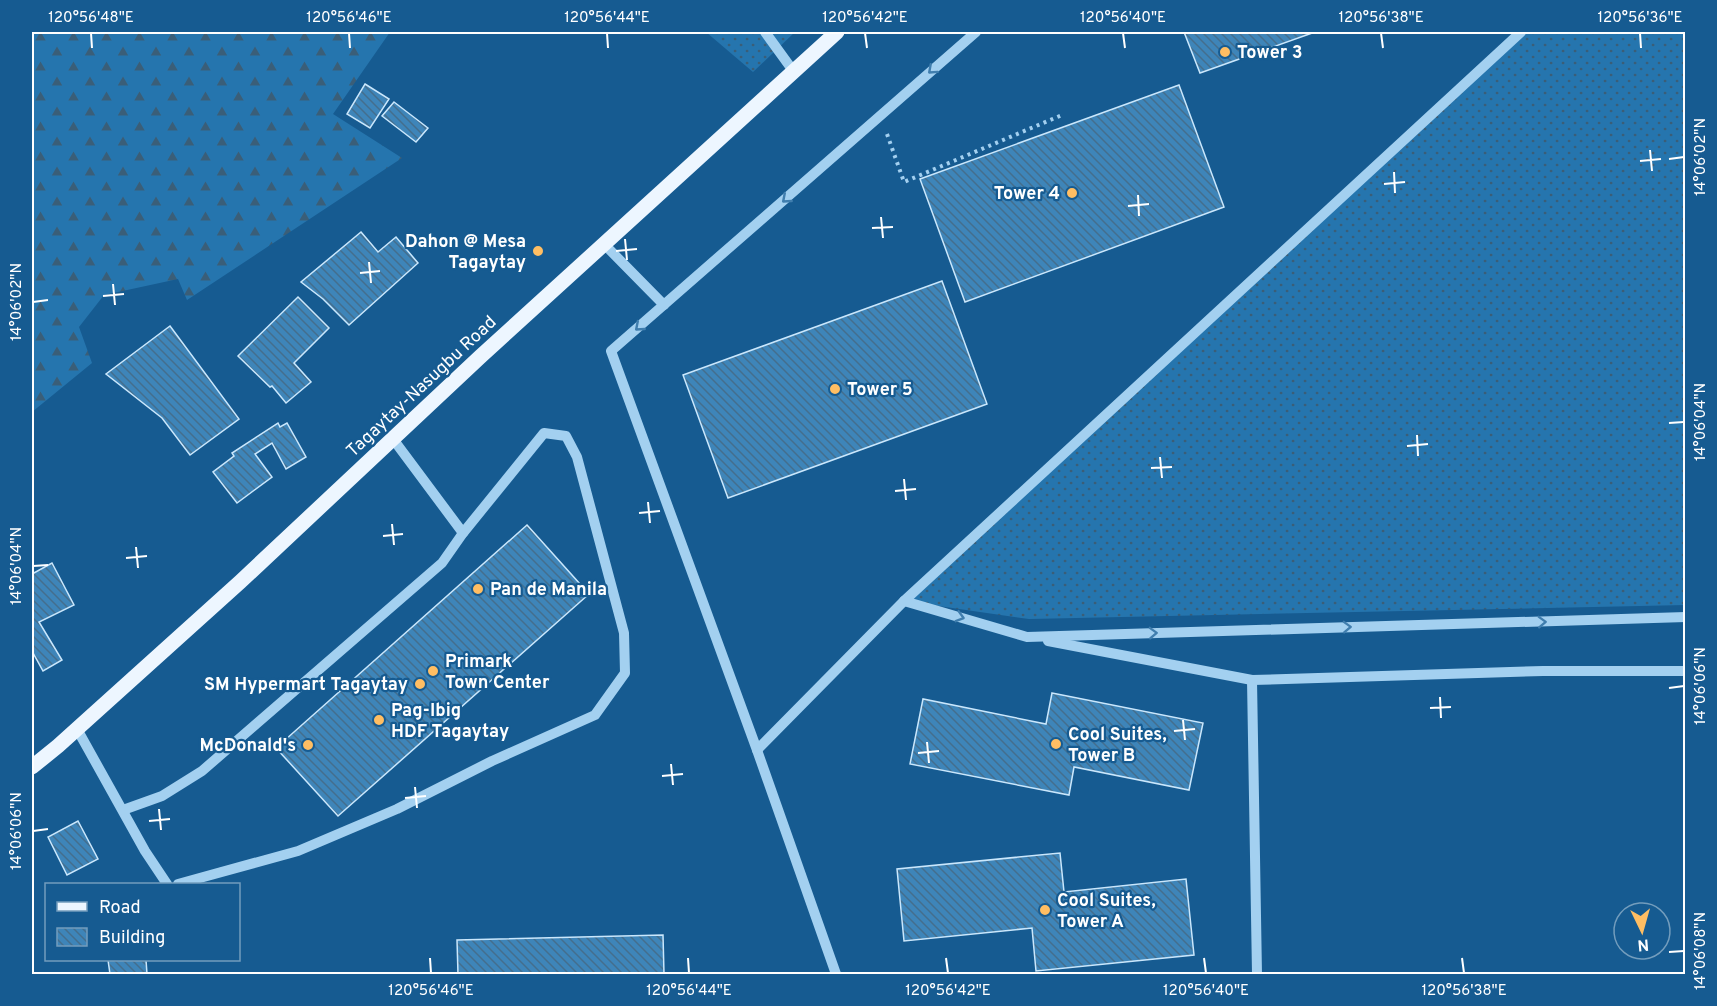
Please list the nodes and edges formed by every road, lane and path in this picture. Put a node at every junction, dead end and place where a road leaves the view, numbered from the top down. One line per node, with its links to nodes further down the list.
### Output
1 (765, 32): 5 (lane)
2 (837, 32): 5 (main road, Tagaytay-Nasugbu Road)
3 (976, 32): 7 (lane, one-way to 7)
4 (1521, 32): 12 (lane)
5 (794, 72): 8 (main road, Tagaytay-Nasugbu Road)
6 (1062, 115): 7 (path)
7 (880, 117): 9 (lane, one-way to 9)
8 (604, 244): 9 (lane); 10 (main road, Tagaytay-Nasugbu Road)
9 (664, 305): 18 (lane, one-way to 18)
10 (393, 439): 11 (lane); 17 (main road, Tagaytay-Nasugbu Road)
11 (463, 533): 20 (lane); 22 (lane)
12 (904, 601): 14 (lane, one-way to 14); 18 (lane)
13 (1686, 617): 14 (lane, one-way to 13)
14 (1027, 637): 16 (lane)
15 (1686, 671): 16 (lane)
16 (1252, 680): 24 (lane)
17 (77, 729): 19 (main road, Tagaytay-Nasugbu Road); 20 (lane)
18 (758, 750): 23 (lane)
19 (32, 767)
20 (123, 810): 21 (lane)
21 (166, 883)
22 (185, 883)
23 (836, 975)
24 (1257, 975)

